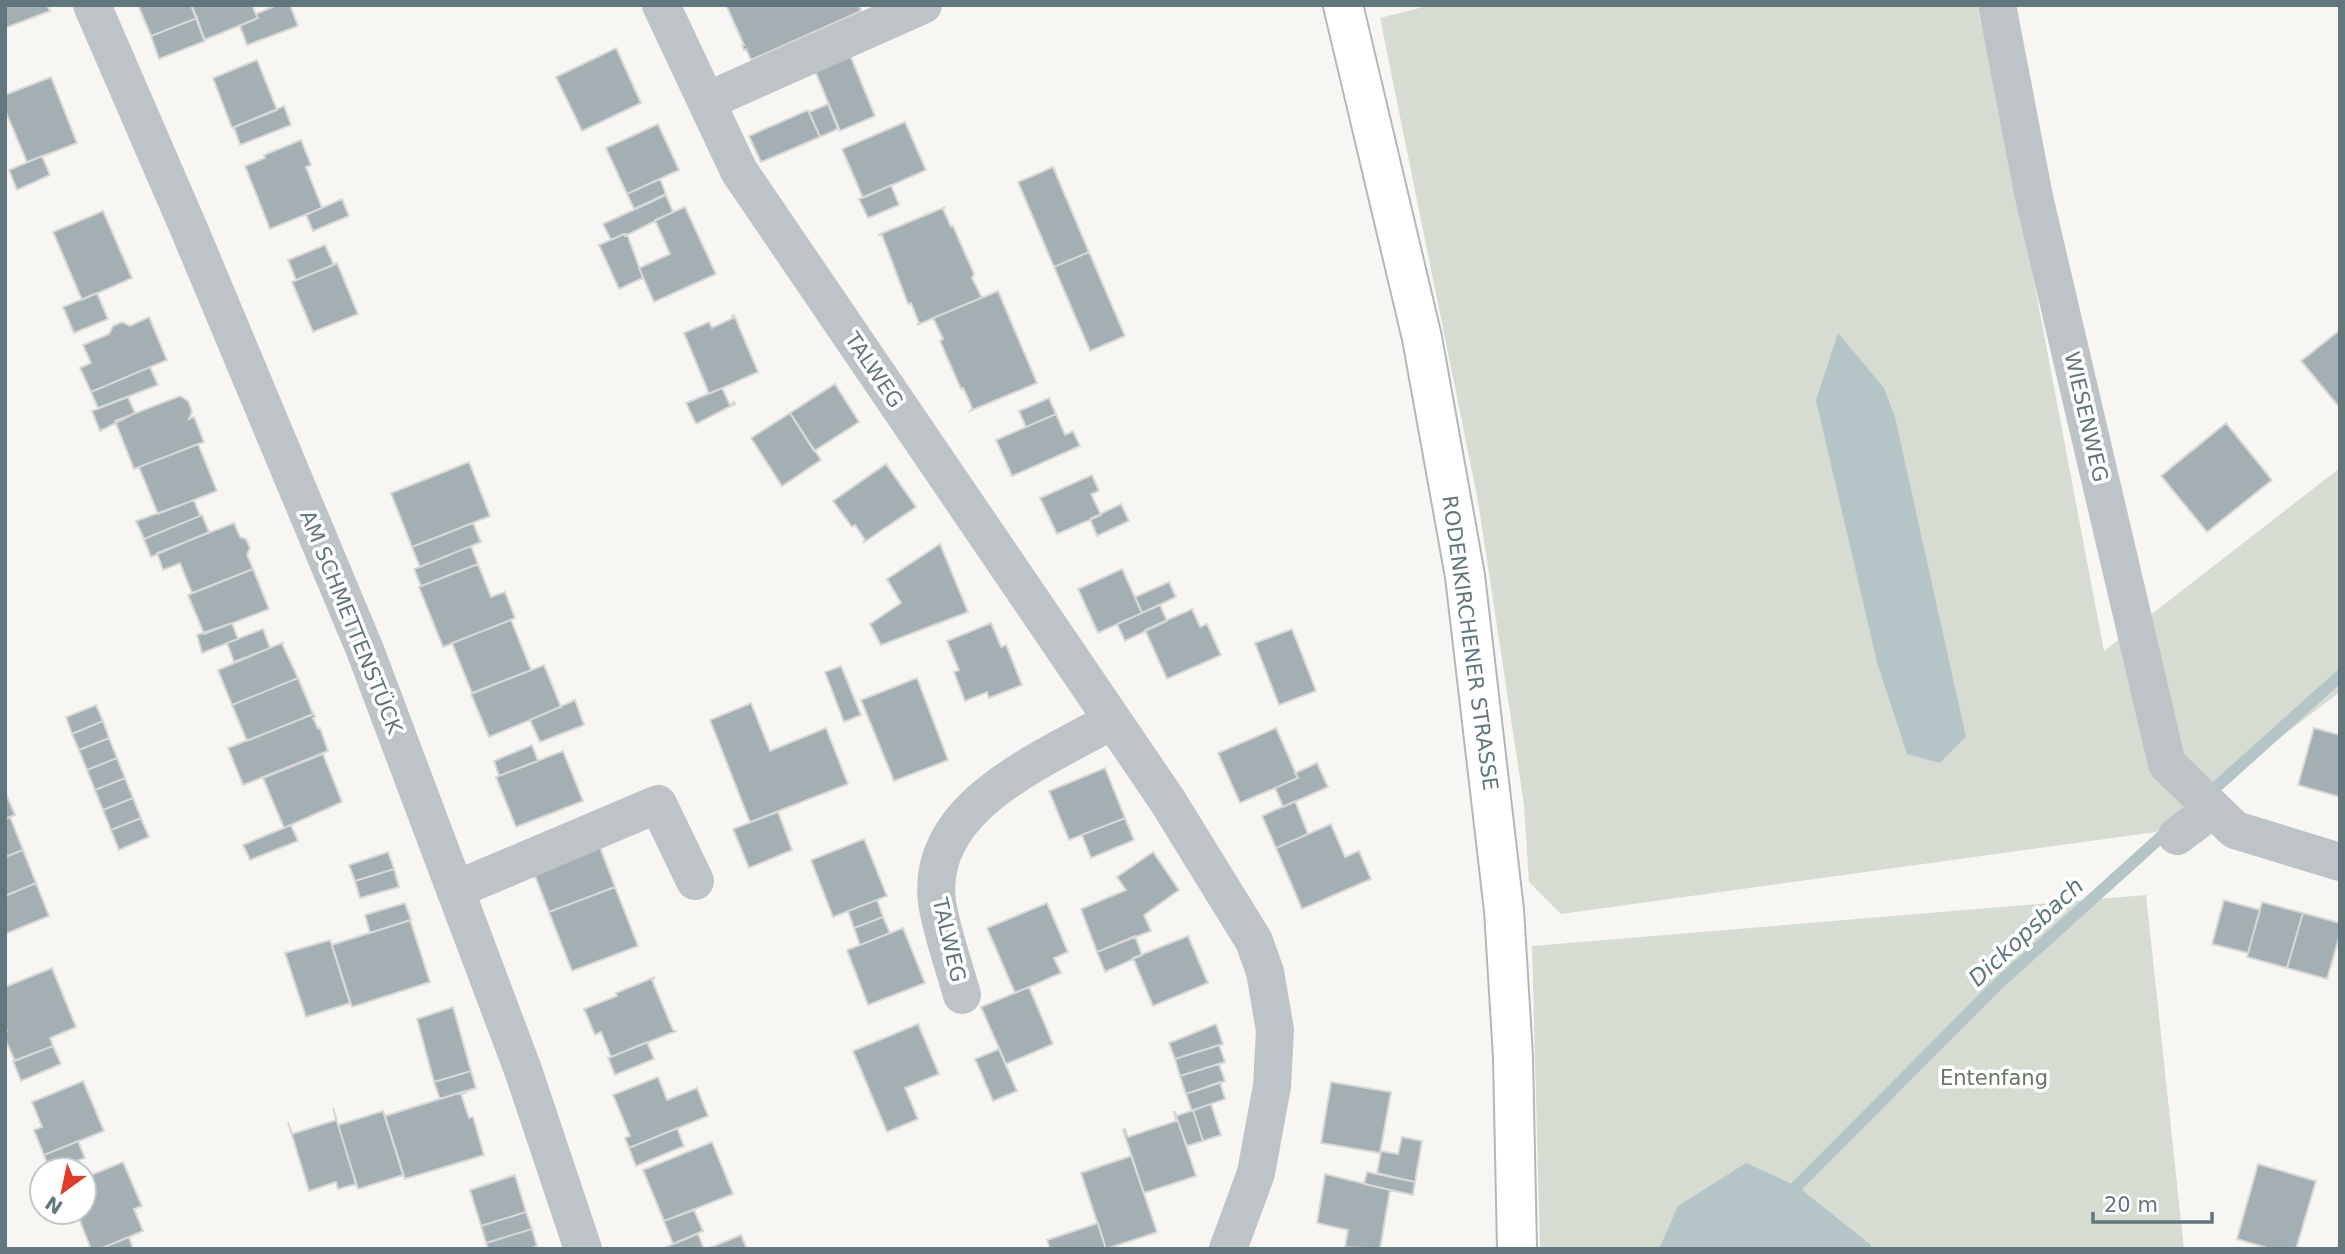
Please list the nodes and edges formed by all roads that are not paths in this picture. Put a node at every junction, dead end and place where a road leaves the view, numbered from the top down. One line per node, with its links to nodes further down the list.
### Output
1 (92, 5): 12 (street, AM SCHMETTENSTÜCK)
2 (661, 5): 6 (street, TALWEG)
3 (923, 5): 6 (street)
4 (1343, 5): 16 (main road, RODENKIRCHENER STRASSE)
5 (1997, 5): 8 (street, WIESENWEG)
6 (707, 101): 7 (street, TALWEG)
7 (1111, 721): 13 (street, TALWEG); 15 (street, TALWEG)
8 (2206, 802): 9 (street); 10 (street, WIESENWEG)
9 (2177, 836)
10 (2340, 862)
11 (695, 881): 12 (street)
12 (455, 890): 14 (street, AM SCHMETTENSTÜCK)
13 (962, 995)
14 (583, 1249)
15 (1228, 1249)
16 (1517, 1249)

